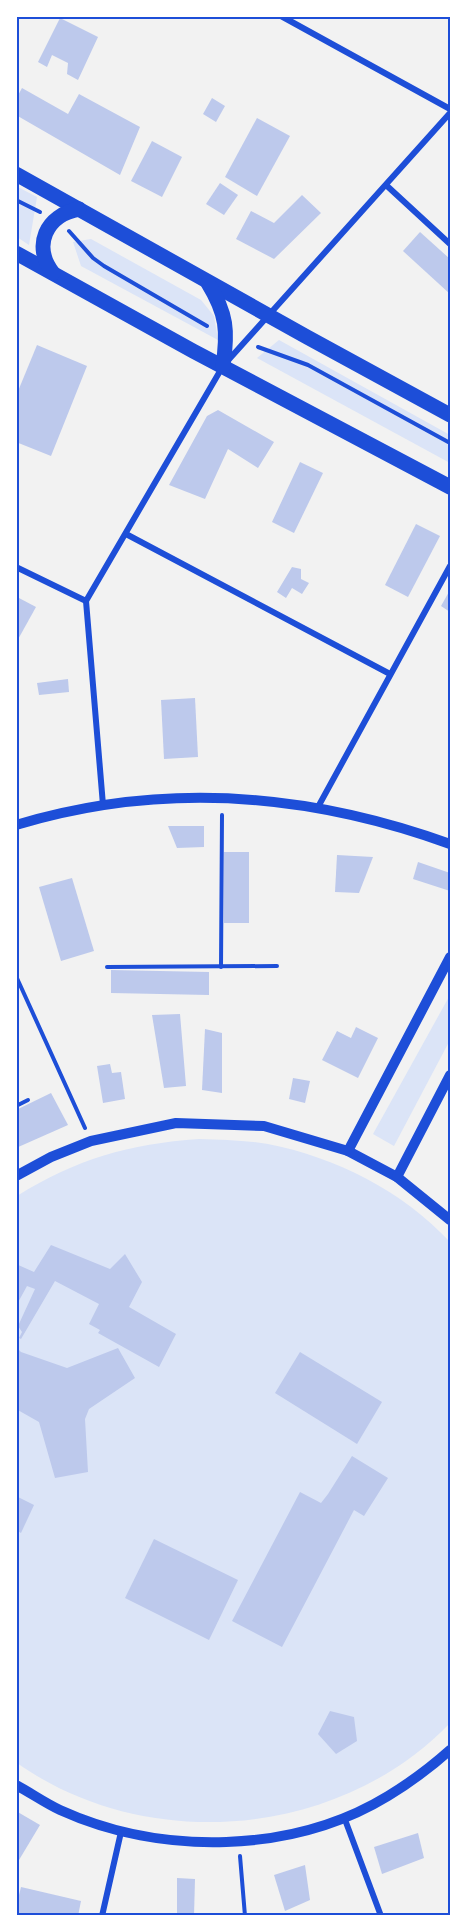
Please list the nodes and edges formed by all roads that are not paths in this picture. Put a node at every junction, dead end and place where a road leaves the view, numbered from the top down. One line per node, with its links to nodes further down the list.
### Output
1 (281, 16): 2 (street)
2 (450, 111): 4 (street)
3 (16, 174): 5 (main road)
4 (386, 185): 6 (street); 10 (street)
5 (79, 209): 8 (main road); 9 (main road)
6 (450, 244)
7 (16, 253): 8 (main road)
8 (53, 273): 11 (main road)
9 (207, 281): 10 (main road); 11 (main road)
10 (269, 316): 11 (street); 12 (main road)
11 (223, 366): 13 (main road); 14 (street)
12 (450, 415)
13 (450, 487)
14 (126, 534): 17 (street); 18 (street)
15 (450, 566): 18 (street)
16 (16, 567): 17 (street)
17 (86, 601): 19 (street)
18 (390, 674): 20 (street)
19 (103, 805): 20 (street); 21 (street)
20 (318, 807): 22 (street)
21 (16, 825)
22 (450, 844)
23 (450, 957): 25 (street)
24 (450, 1076): 27 (street)
25 (348, 1151): 26 (street); 27 (street)
26 (16, 1176)
27 (397, 1177): 28 (street)
28 (450, 1220)
29 (450, 1750): 31 (street)
30 (16, 1785): 32 (street)
31 (345, 1817): 32 (street); 34 (street)
32 (121, 1832): 33 (street)
33 (102, 1916)
34 (381, 1916)

